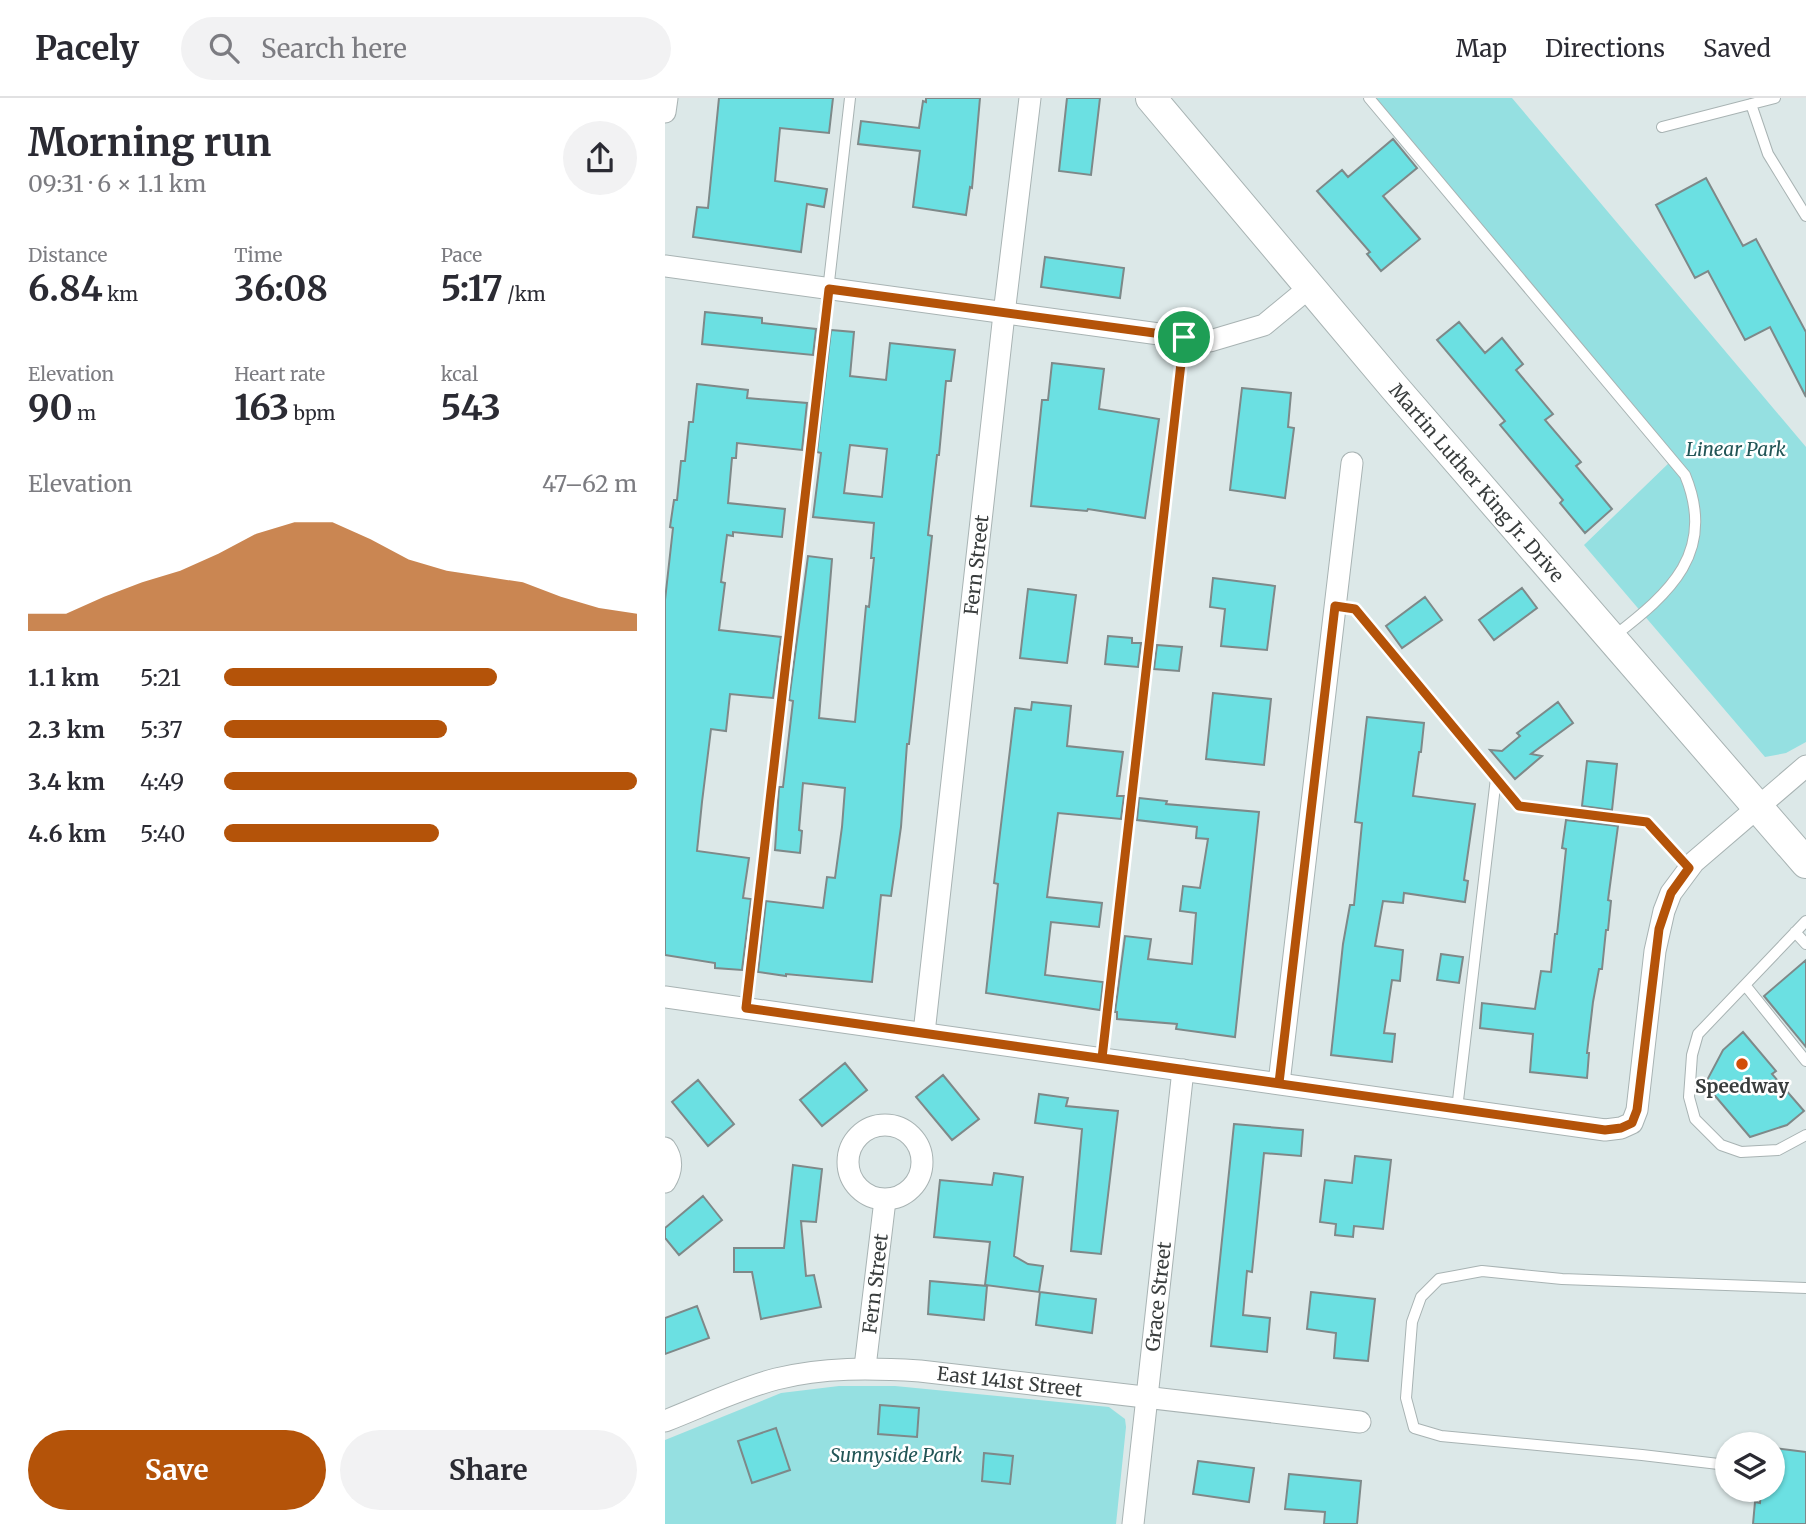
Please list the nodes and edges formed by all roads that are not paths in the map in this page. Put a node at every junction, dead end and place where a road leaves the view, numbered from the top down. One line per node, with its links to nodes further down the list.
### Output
1 (667, 98): 8 (street)
2 (851, 98): 13 (lane)
3 (1030, 98): 14 (street, Fern Street)
4 (1150, 98): 12 (main road, Martin Luther King Jr. Drive)
5 (1369, 98): 18 (lane)
6 (1776, 98): 7 (lane)
7 (1751, 104): 9 (lane); 10 (lane)
8 (665, 113)
9 (1662, 127)
10 (1806, 216)
11 (665, 266): 13 (street)
12 (1310, 287): 15 (street); 18 (main road, Martin Luther King Jr. Drive)
13 (829, 289): 14 (street); 29 (lane)
14 (1004, 314): 15 (street); 30 (street, Fern Street)
15 (1184, 337): 31 (lane)
16 (1352, 463): 17 (street)
17 (1335, 606): 20 (lane); 34 (street)
18 (1613, 638): 21 (main road, Martin Luther King Jr. Drive)
19 (1806, 766): 21 (street)
20 (1496, 778): 23 (lane); 35 (lane)
21 (1758, 807): 22 (main road, Martin Luther King Jr. Drive); 23 (street)
22 (1806, 863)
23 (1689, 868): 35 (street)
24 (1806, 920): 25 (lane)
25 (1795, 932): 26 (lane); 27 (lane)
26 (1806, 944)
27 (1745, 985): 32 (lane); 36 (lane)
28 (665, 997): 29 (street)
29 (746, 1008): 30 (street)
30 (924, 1033): 31 (street)
31 (1102, 1058): 33 (street)
32 (1806, 1062)
33 (1183, 1070): 34 (street); 42 (street, Grace Street)
34 (1279, 1083): 35 (street)
35 (1457, 1109)
36 (1806, 1135)
37 (665, 1148): 38 (street)
38 (665, 1182)
39 (885, 1200): 41 (street, Fern Street)
40 (1806, 1287): 45 (lane)
41 (865, 1367): 42 (street, East 141st Street); 43 (street, East 141st Street)
42 (1147, 1399): 44 (street, East 141st Street); 46 (street, Grace Street)
43 (665, 1421)
44 (1360, 1422)
45 (1715, 1464)
46 (1133, 1524)

